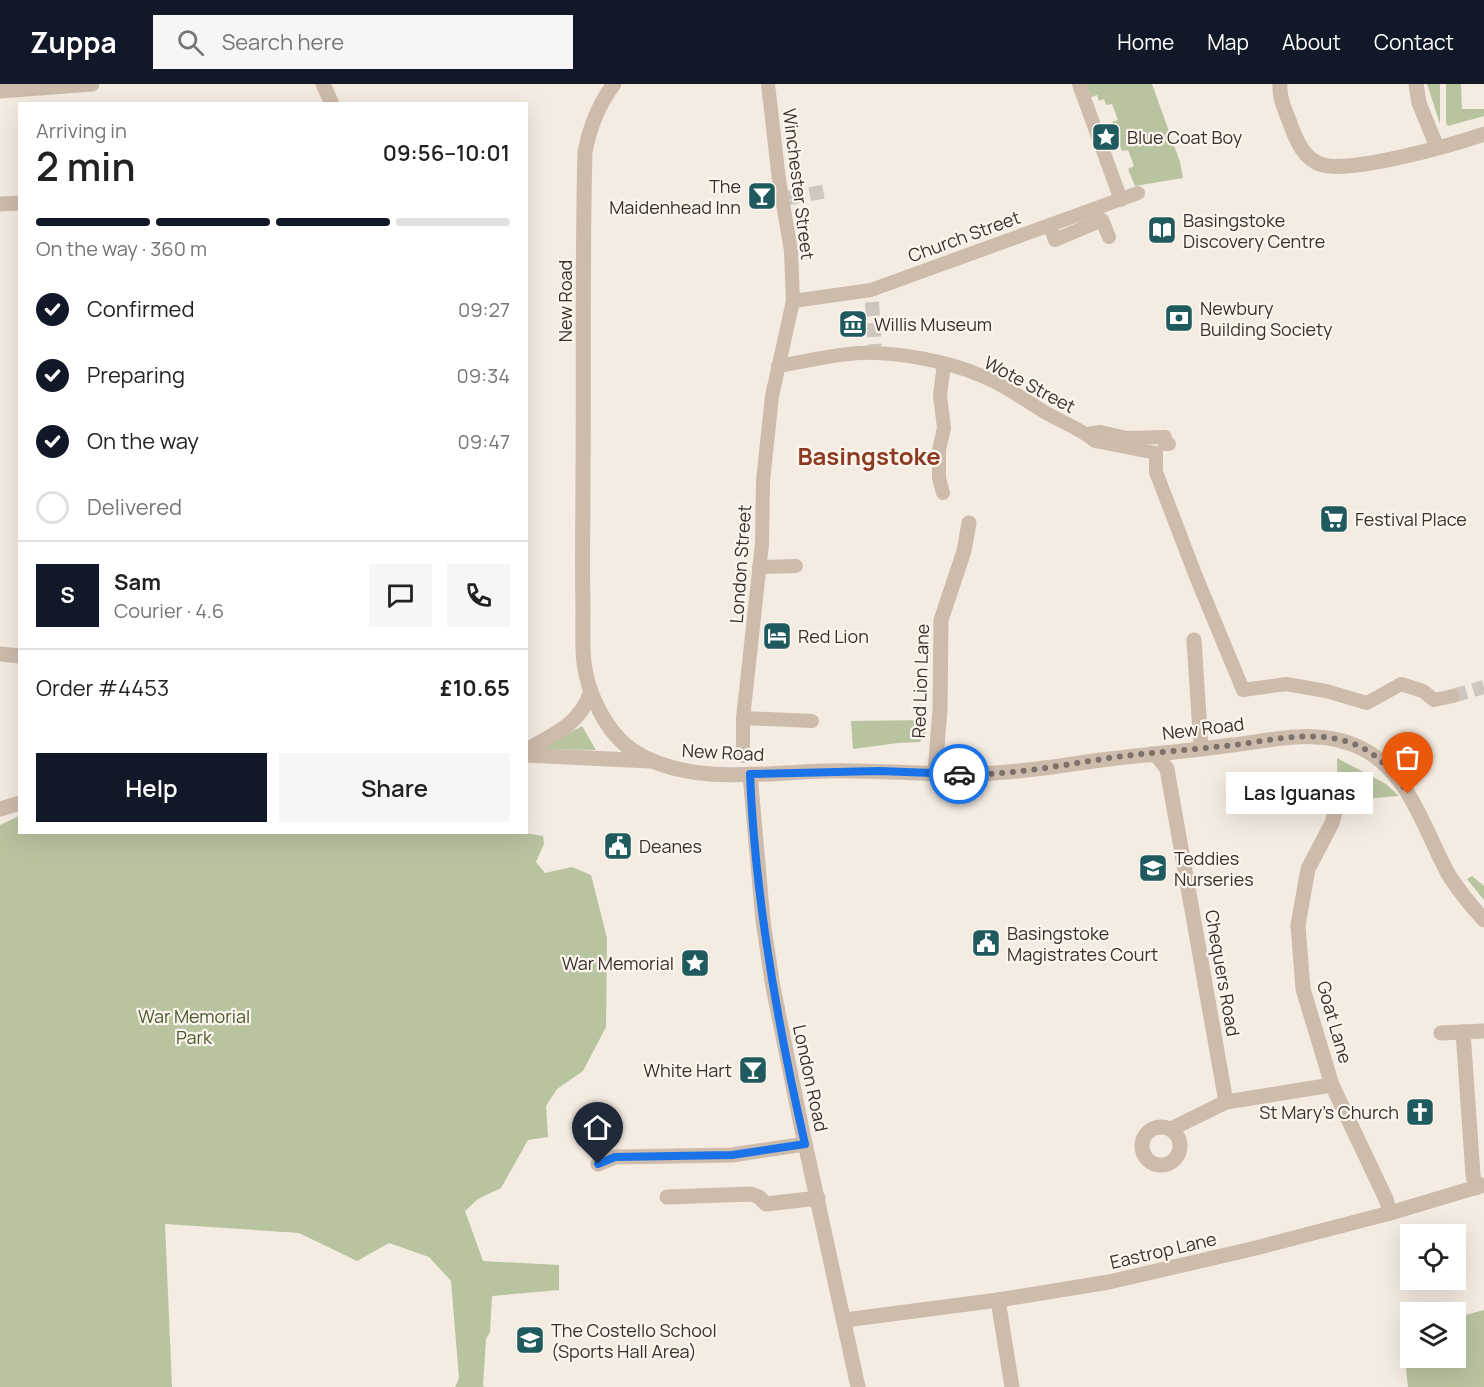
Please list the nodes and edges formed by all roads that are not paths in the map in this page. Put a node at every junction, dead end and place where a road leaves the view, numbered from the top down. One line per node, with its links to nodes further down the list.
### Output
1 (92, 84): 8 (street)
2 (323, 84): 9 (street)
3 (614, 84): 30 (street, New Road)
4 (768, 84): 18 (street, Winchester Street)
5 (1079, 84): 13 (street)
6 (1280, 84): 11 (street)
7 (1416, 84): 11 (street)
8 (0, 91)
9 (331, 102)
10 (1484, 134): 11 (street)
11 (1437, 147)
12 (1138, 193): 13 (street, Church Street)
13 (1114, 202): 16 (street, Church Street)
14 (18, 203): 15 (street)
15 (0, 204)
16 (1050, 226): 17 (street); 18 (street, Church Street)
17 (1109, 237)
18 (793, 295): 20 (street, Winchester Street)
19 (944, 364): 20 (street, Wote Street); 21 (street, Wote Street); 23 (street)
20 (777, 371): 26 (street, London Street)
21 (1088, 434): 22 (street, Wote Street); 31 (street, Wote Street)
22 (1169, 444)
23 (943, 493)
24 (969, 523): 40 (street, Red Lion Lane)
25 (796, 566): 26 (street)
26 (759, 567): 32 (street, London Street)
27 (1194, 640): 34 (street)
28 (0, 654): 29 (street)
29 (18, 656)
30 (591, 692): 35 (street); 39 (street, New Road)
31 (1453, 696)
32 (743, 718): 33 (street); 38 (street, London Street)
33 (812, 721)
34 (1201, 748): 37 (street, New Road); 45 (street, New Road)
35 (528, 752)
36 (528, 753): 39 (street)
37 (1151, 754): 40 (street, New Road); 50 (street, Chequers Road)
38 (743, 756)
39 (652, 761): 41 (street, New Road)
40 (935, 773): 41 (street, New Road)
41 (750, 774): 52 (street, London Road)
42 (1338, 801): 49 (street, Goat Lane)
43 (18, 804): 44 (street)
44 (0, 809)
45 (1484, 920)
46 (1484, 1031): 47 (street)
47 (1463, 1032): 48 (street); 54 (street)
48 (1441, 1034)
49 (1332, 1084): 50 (street); 57 (street, Goat Lane)
50 (1226, 1102): 51 (street)
51 (1171, 1129)
52 (805, 1144): 53 (street); 56 (street, London Road)
53 (598, 1164)
54 (1480, 1186): 57 (street, Eastrop Lane)
55 (667, 1197): 56 (street)
56 (818, 1198): 59 (street, London Road)
57 (1390, 1213): 58 (street, Eastrop Lane)
58 (998, 1300): 59 (street, Eastrop Lane); 61 (street)
59 (845, 1320): 60 (street, London Road)
60 (858, 1387)
61 (1012, 1387)

